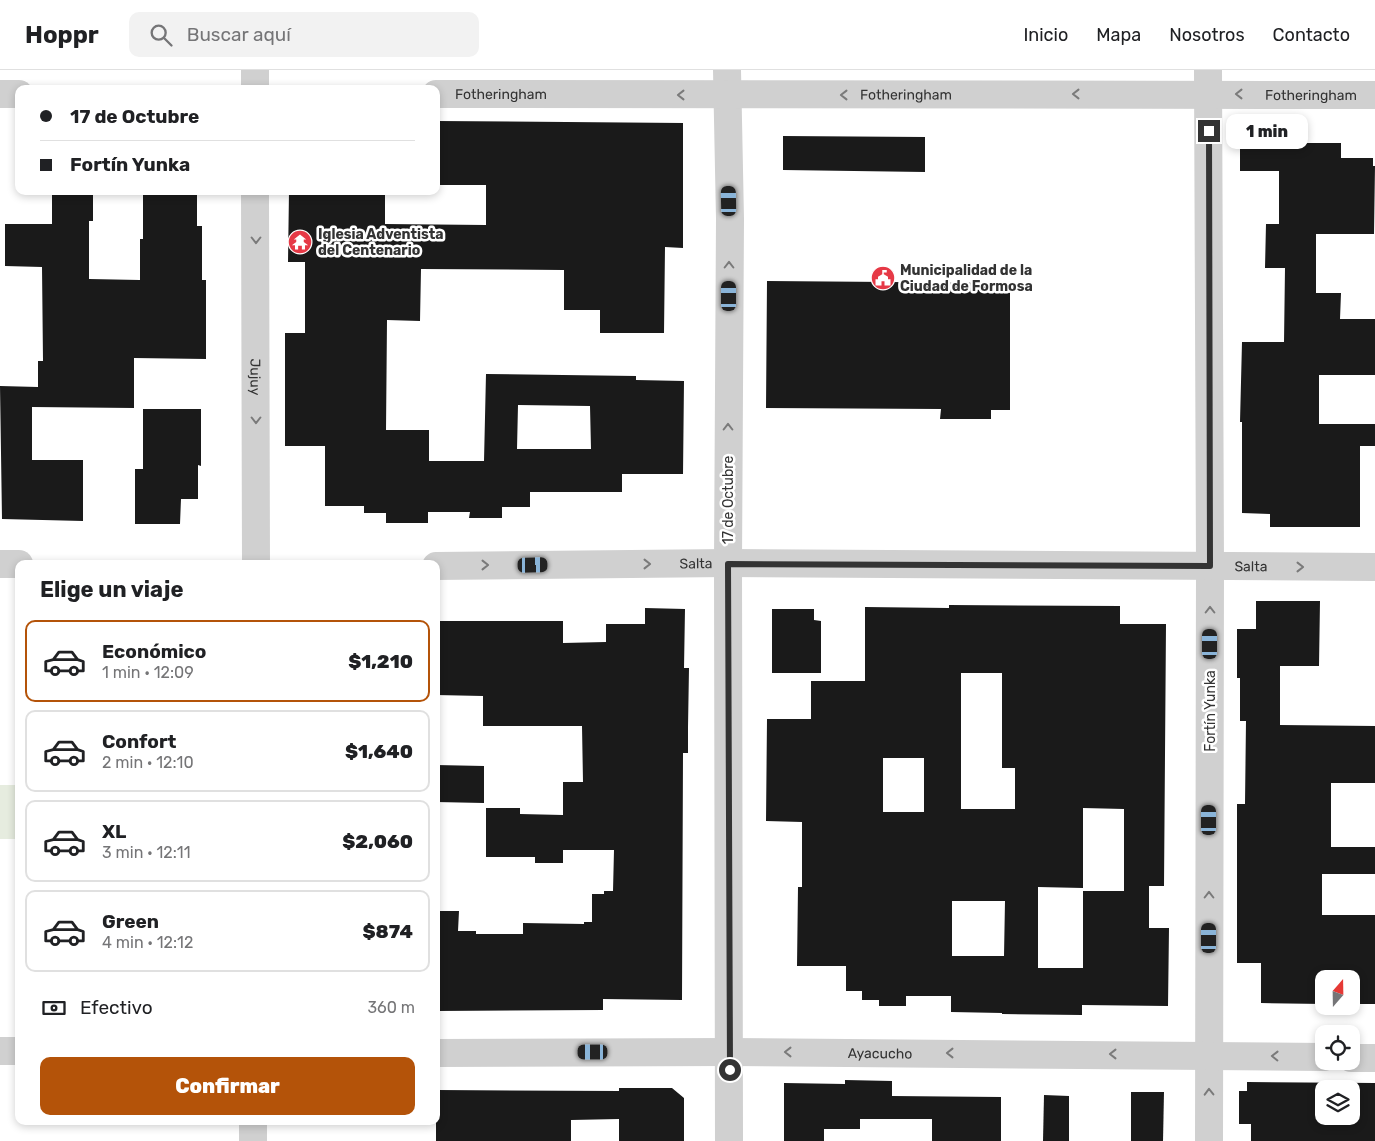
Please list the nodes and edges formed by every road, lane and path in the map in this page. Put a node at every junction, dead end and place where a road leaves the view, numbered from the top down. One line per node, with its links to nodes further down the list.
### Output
1 (255, 70): 4 (street)
2 (727, 82): 3 (street, Fotheringham, one-way to 2); 7 (street, Fotheringham, one-way to 7); 13 (street, 17 de Octubre, one-way to 2)
3 (1209, 82): 8 (street, Fotheringham, one-way to 3); 15 (street, Fortín Yunka)
4 (255, 85)
5 (0, 94): 6 (street)
6 (15, 94)
7 (440, 94)
8 (1375, 95)
9 (256, 195): 10 (street, Jujuy, one-way to 10)
10 (256, 560)
11 (0, 564): 12 (street)
12 (15, 564)
13 (728, 564): 14 (street, Salta, one-way to 13); 15 (street, Salta); 19 (street, 17 de Octubre)
14 (440, 566)
15 (1210, 566): 16 (street, Salta, one-way to 16); 21 (street, Fortín Yunka, one-way to 15)
16 (1375, 567)
17 (0, 1051): 18 (street)
18 (15, 1051)
19 (730, 1052): 20 (street, Ayacucho); 21 (street, Ayacucho, one-way to 19); 27 (street, 17 de Octubre)
20 (440, 1053)
21 (1209, 1055): 22 (street, Ayacucho, one-way to 21); 28 (street, Fortín Yunka, one-way to 21)
22 (1315, 1057)
23 (1360, 1058): 24 (street)
24 (1375, 1058)
25 (253, 1125): 26 (street)
26 (253, 1141)
27 (729, 1141)
28 (1209, 1141)

